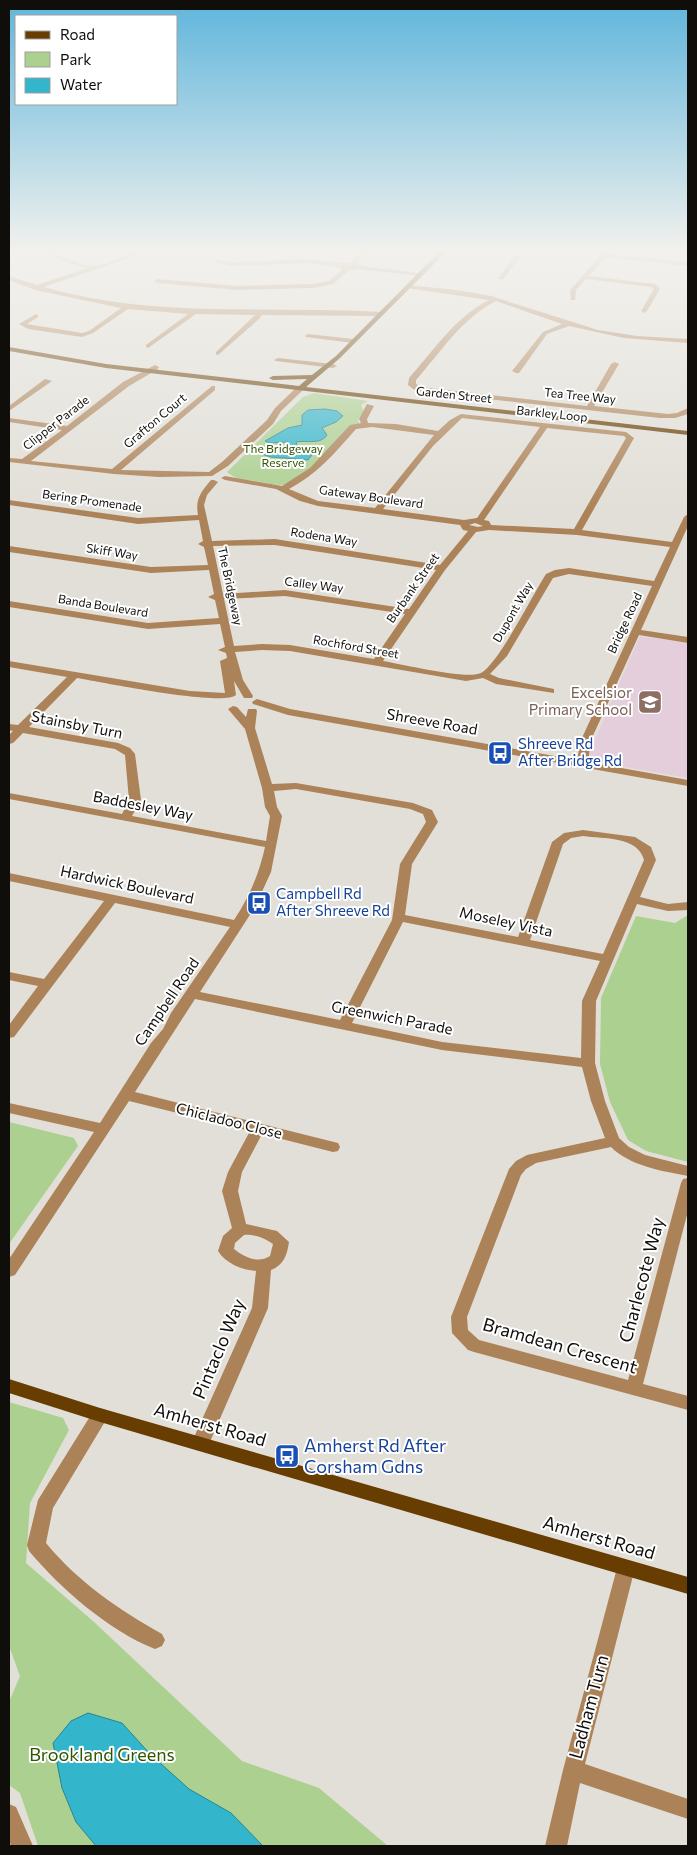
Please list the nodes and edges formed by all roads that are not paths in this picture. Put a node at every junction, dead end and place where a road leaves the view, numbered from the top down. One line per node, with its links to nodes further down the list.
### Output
1 (158, 339): 11 (street)
2 (234, 339): 13 (street)
3 (331, 339): 8 (street)
4 (356, 339): 8 (main road)
5 (447, 339): 27 (street, Tea Tree Way)
6 (541, 339): 19 (street)
7 (653, 339): 9 (street)
8 (353, 341): 16 (main road)
9 (688, 341)
10 (9, 344): 17 (main road, Garden Street)
11 (148, 346)
12 (9, 349): 17 (main road, Garden Street)
13 (218, 353)
14 (278, 360): 16 (street)
15 (615, 364): 27 (street)
16 (329, 366): 20 (main road); 23 (main road)
17 (139, 368): 18 (main road, Garden Street); 22 (street, Clipper Parade)
18 (153, 369): 22 (street, Clipper Parade); 23 (main road, Garden Street); 23 (main road, Garden Street)
19 (516, 371)
20 (326, 381): 23 (main road, Garden Street); 23 (main road); 32 (main road, Garden Street)
21 (48, 382): 26 (street)
22 (126, 384): 33 (street, Clipper Parade)
23 (308, 385): 34 (main road, Garden Street); 39 (street, The Bridgeway)
24 (212, 388): 38 (street, Grafton Court)
25 (370, 406): 31 (street)
26 (10, 407)
27 (589, 408): 28 (street, Tea Tree Way)
28 (688, 410)
29 (9, 420): 33 (street)
30 (546, 424): 35 (street, Barkley Loop); 44 (street); 48 (street, Barkley Loop)
31 (365, 425): 35 (street); 40 (street)
32 (688, 427)
33 (67, 428): 37 (street, Clipper Parade)
34 (688, 433)
35 (440, 434): 42 (street, Barkley Loop)
36 (9, 460): 37 (street, Gateway Boulevard)
37 (24, 462): 38 (street, Gateway Boulevard)
38 (114, 472): 39 (street, Gateway Boulevard)
39 (214, 478): 40 (street, Gateway Boulevard); 43 (street, The Bridgeway)
40 (282, 489): 42 (street, Gateway Boulevard)
41 (9, 502): 43 (street, Bering Promenade)
42 (377, 511): 46 (street, Gateway Boulevard)
43 (200, 517): 49 (street, The Bridgeway)
44 (479, 521): 46 (street); 47 (street)
45 (687, 522): 50 (street, Bridge Road)
46 (469, 527): 47 (street); 53 (street, Burbank Street)
47 (488, 527): 48 (street)
48 (577, 532): 50 (street)
49 (205, 544): 52 (street, The Bridgeway); 53 (street, Rodena Way)
50 (676, 545): 54 (street, Bridge Road)
51 (9, 549): 52 (street, Skiff Way)
52 (210, 567): 55 (street, The Bridgeway)
53 (442, 568): 57 (street, Burbank Street)
54 (658, 584): 59 (street, Bridge Road); 65 (street, Dupont Way)
55 (216, 597): 57 (street, Calley Way); 58 (street, The Bridgeway)
56 (9, 604): 58 (street, Banda Boulevard)
57 (411, 612): 62 (street, Burbank Street)
58 (221, 621): 61 (street, The Bridgeway)
59 (636, 632): 60 (street); 72 (street, Bridge Road)
60 (688, 640)
61 (227, 650): 62 (street, Rochford Street); 67 (street, The Bridgeway); 68 (street, The Bridgeway)
62 (376, 663): 65 (street, Rochford Street)
63 (9, 664): 64 (street, Shreeve Road)
64 (74, 675): 67 (street, Shreeve Road); 71 (street)
65 (484, 675): 66 (street)
66 (550, 690)
67 (229, 701): 68 (street, Shreeve Road); 68 (street, Shreeve Road); 70 (street, Campbell Road)
68 (253, 704): 70 (street, Campbell Road); 74 (street, Shreeve Road)
69 (9, 727): 71 (street, Stainsby Turn)
70 (250, 728): 77 (street, Campbell Road)
71 (20, 729): 73 (street); 79 (street, Stainsby Turn)
72 (586, 740): 74 (street, Bridge Road); 75 (street, Bridge Road)
73 (9, 741)
74 (564, 761): 75 (street, Shreeve Road)
75 (582, 764): 76 (street, Shreeve Road)
76 (688, 783)
77 (268, 788): 80 (street, Campbell Road); 85 (street)
78 (9, 796): 79 (street, Baddesley Way)
79 (125, 818): 80 (street, Baddesley Way)
80 (271, 845): 86 (street, Campbell Road)
81 (9, 877): 82 (street, Hardwick Boulevard)
82 (112, 899): 86 (street, Hardwick Boulevard); 90 (street)
83 (635, 900): 84 (street); 87 (street); 88 (street)
84 (688, 906)
85 (398, 916): 87 (street, Moseley Vista); 92 (street)
86 (238, 925): 91 (street, Campbell Road)
87 (523, 942): 88 (street, Moseley Vista)
88 (607, 960): 94 (street)
89 (9, 976): 90 (street)
90 (46, 984): 93 (street)
91 (192, 994): 92 (street, Greenwich Parade); 95 (street, Campbell Road)
92 (344, 1026): 94 (street, Greenwich Parade)
93 (9, 1034)
94 (588, 1063): 99 (street)
95 (126, 1095): 97 (street, Chicladoo Close); 98 (street, Campbell Road)
96 (9, 1108): 98 (street)
97 (259, 1127): 100 (street, Chicladoo Close); 103 (street)
98 (103, 1129): 105 (street, Campbell Road)
99 (614, 1140): 101 (street); 107 (street, Bramdean Crescent)
100 (333, 1147)
101 (688, 1171)
102 (688, 1183): 107 (street, Charlecote Way)
103 (240, 1230): 104 (street); 104 (street)
104 (262, 1266): 110 (street, Pintaclo Way)
105 (9, 1271)
106 (9, 1386): 109 (main road, Amherst Road)
107 (634, 1388): 108 (street, Bramdean Crescent)
108 (688, 1403)
109 (100, 1415): 110 (main road, Amherst Road); 113 (street)
110 (200, 1444): 111 (main road, Amherst Road)
111 (626, 1568): 112 (main road, Amherst Road); 114 (street, Ladham Turn)
112 (688, 1586)
113 (155, 1640)
114 (573, 1770): 115 (street); 118 (street, Ladham Turn)
115 (688, 1809)
116 (9, 1814): 117 (street)
117 (22, 1846)
118 (556, 1846)

